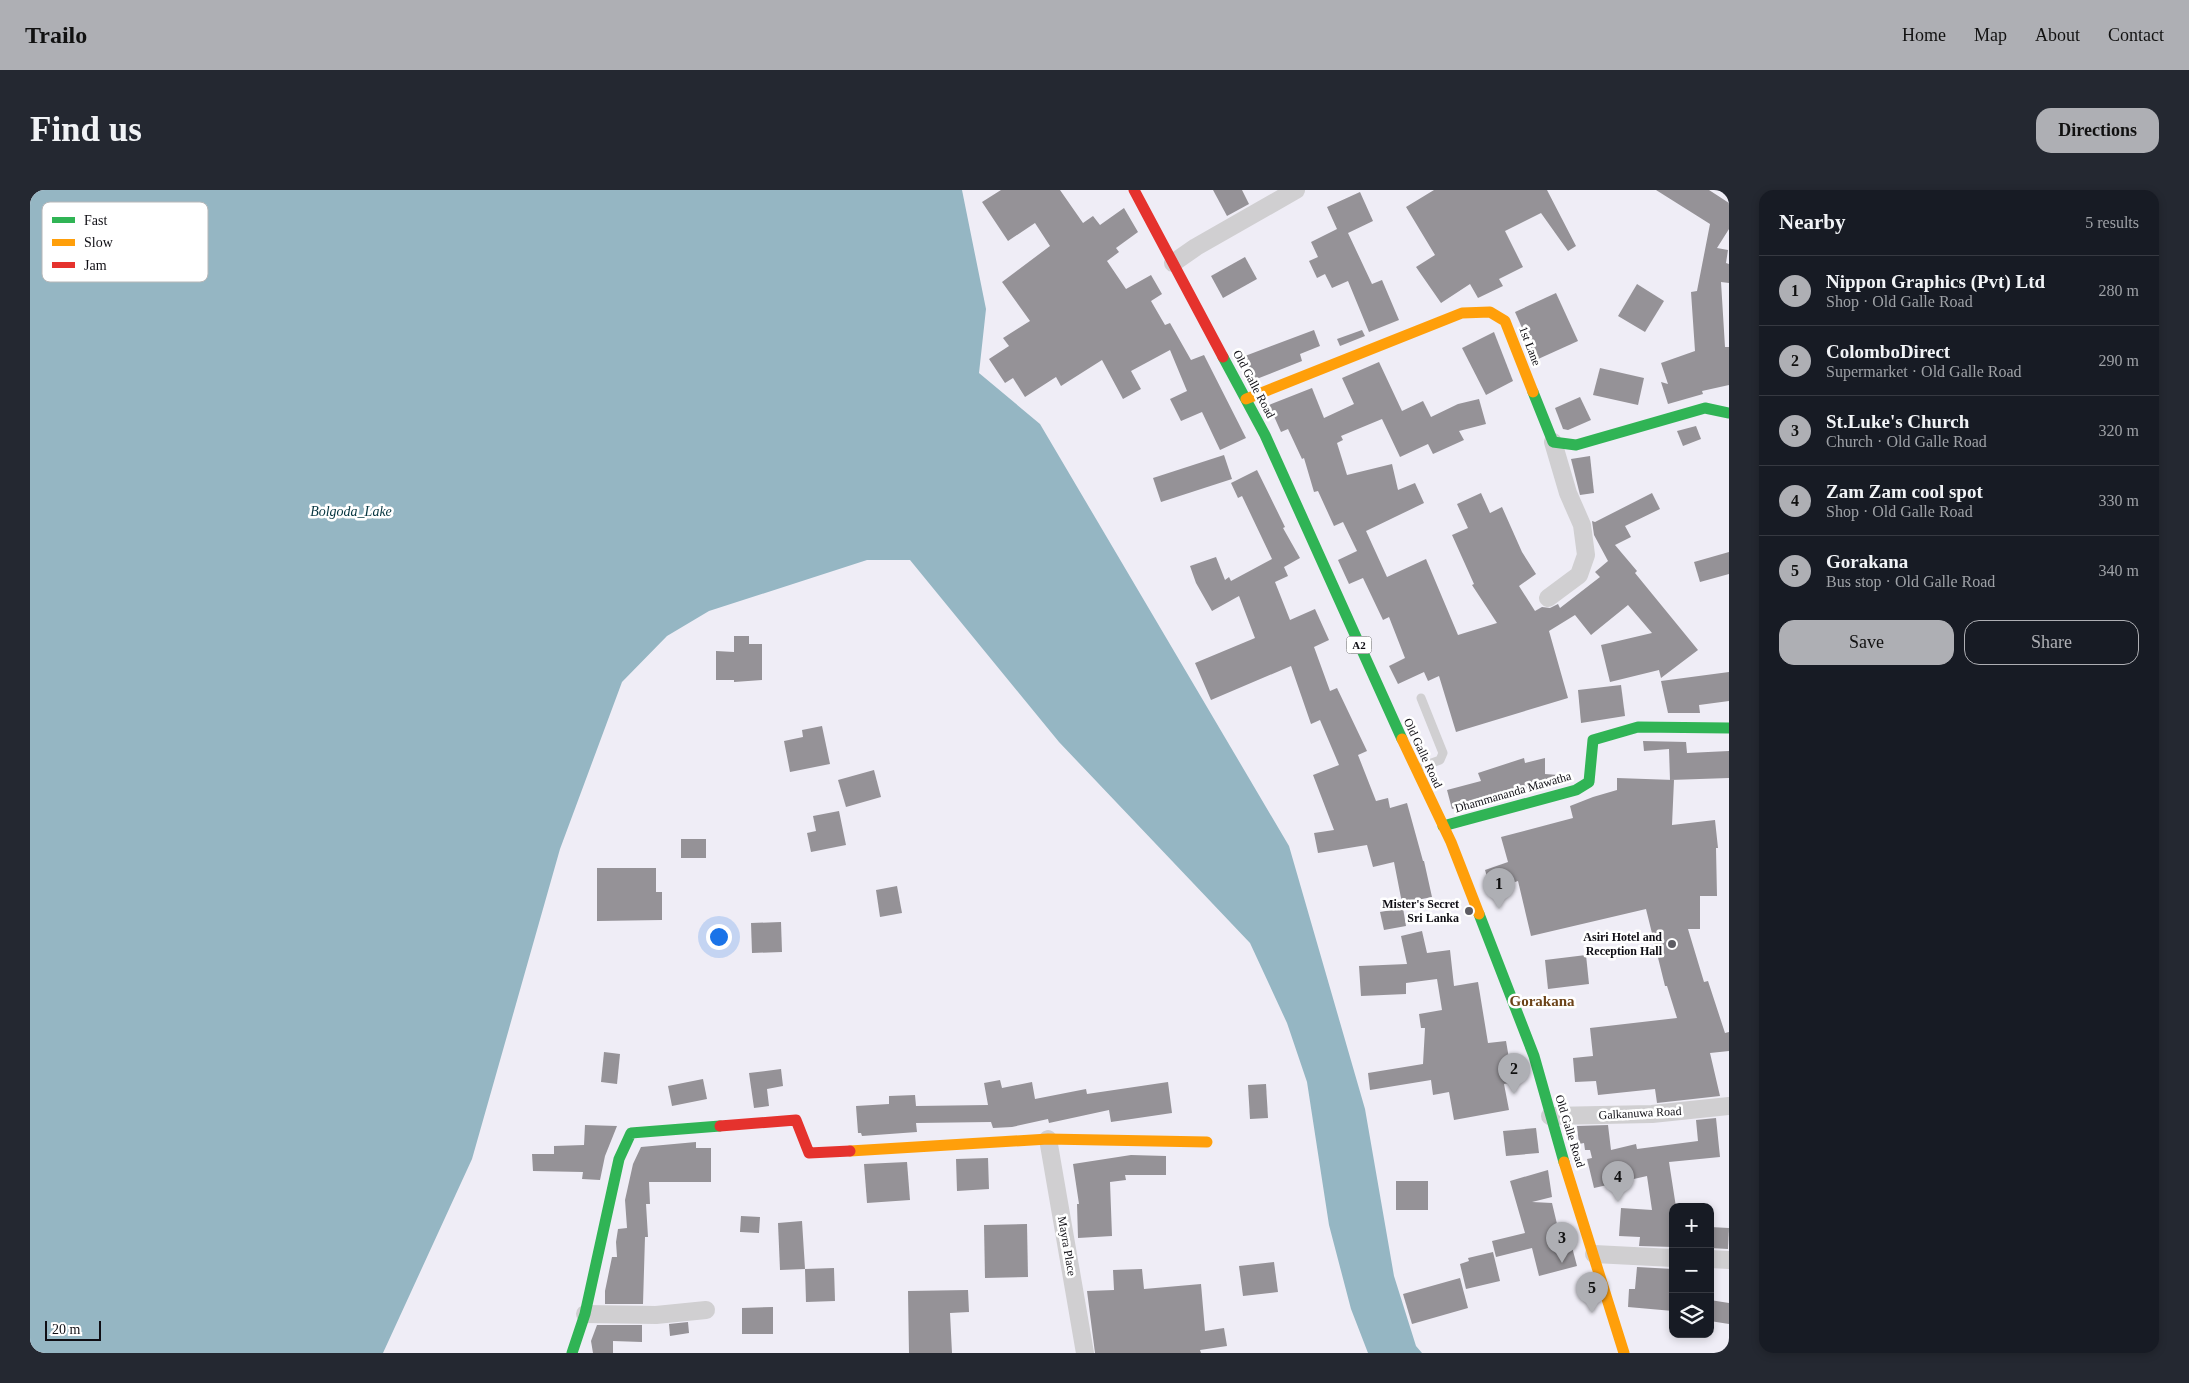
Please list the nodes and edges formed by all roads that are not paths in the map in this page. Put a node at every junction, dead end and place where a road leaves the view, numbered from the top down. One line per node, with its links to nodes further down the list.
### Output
1 (1134, 190): 3 (main road, Old Galle Road / A2)
2 (1296, 190): 3 (street)
3 (1173, 263): 4 (main road, Old Galle Road / A2)
4 (1246, 400): 6 (main road, 1st Lane); 10 (main road, Old Galle Road / A2)
5 (1729, 413): 6 (main road)
6 (1552, 442): 7 (street)
7 (1548, 598)
8 (1421, 698): 10 (lane)
9 (1729, 728): 11 (main road, Dhammananda Mawatha)
10 (1414, 769): 11 (main road, Old Galle Road / A2)
11 (1443, 826): 13 (main road, Old Galle Road / A2)
12 (1729, 1106): 13 (street, Galkanuwa Road)
13 (1550, 1116): 16 (main road, Old Galle Road / A2)
14 (1048, 1139): 15 (main road); 21 (main road); 23 (street, Mayra Place)
15 (1207, 1142)
16 (1594, 1254): 17 (street); 24 (main road, Old Galle Road / A2)
17 (1669, 1258)
18 (1714, 1260): 19 (street)
19 (1729, 1260)
20 (706, 1310): 21 (street)
21 (585, 1314): 22 (main road)
22 (572, 1353)
23 (1085, 1353)
24 (1624, 1353)

